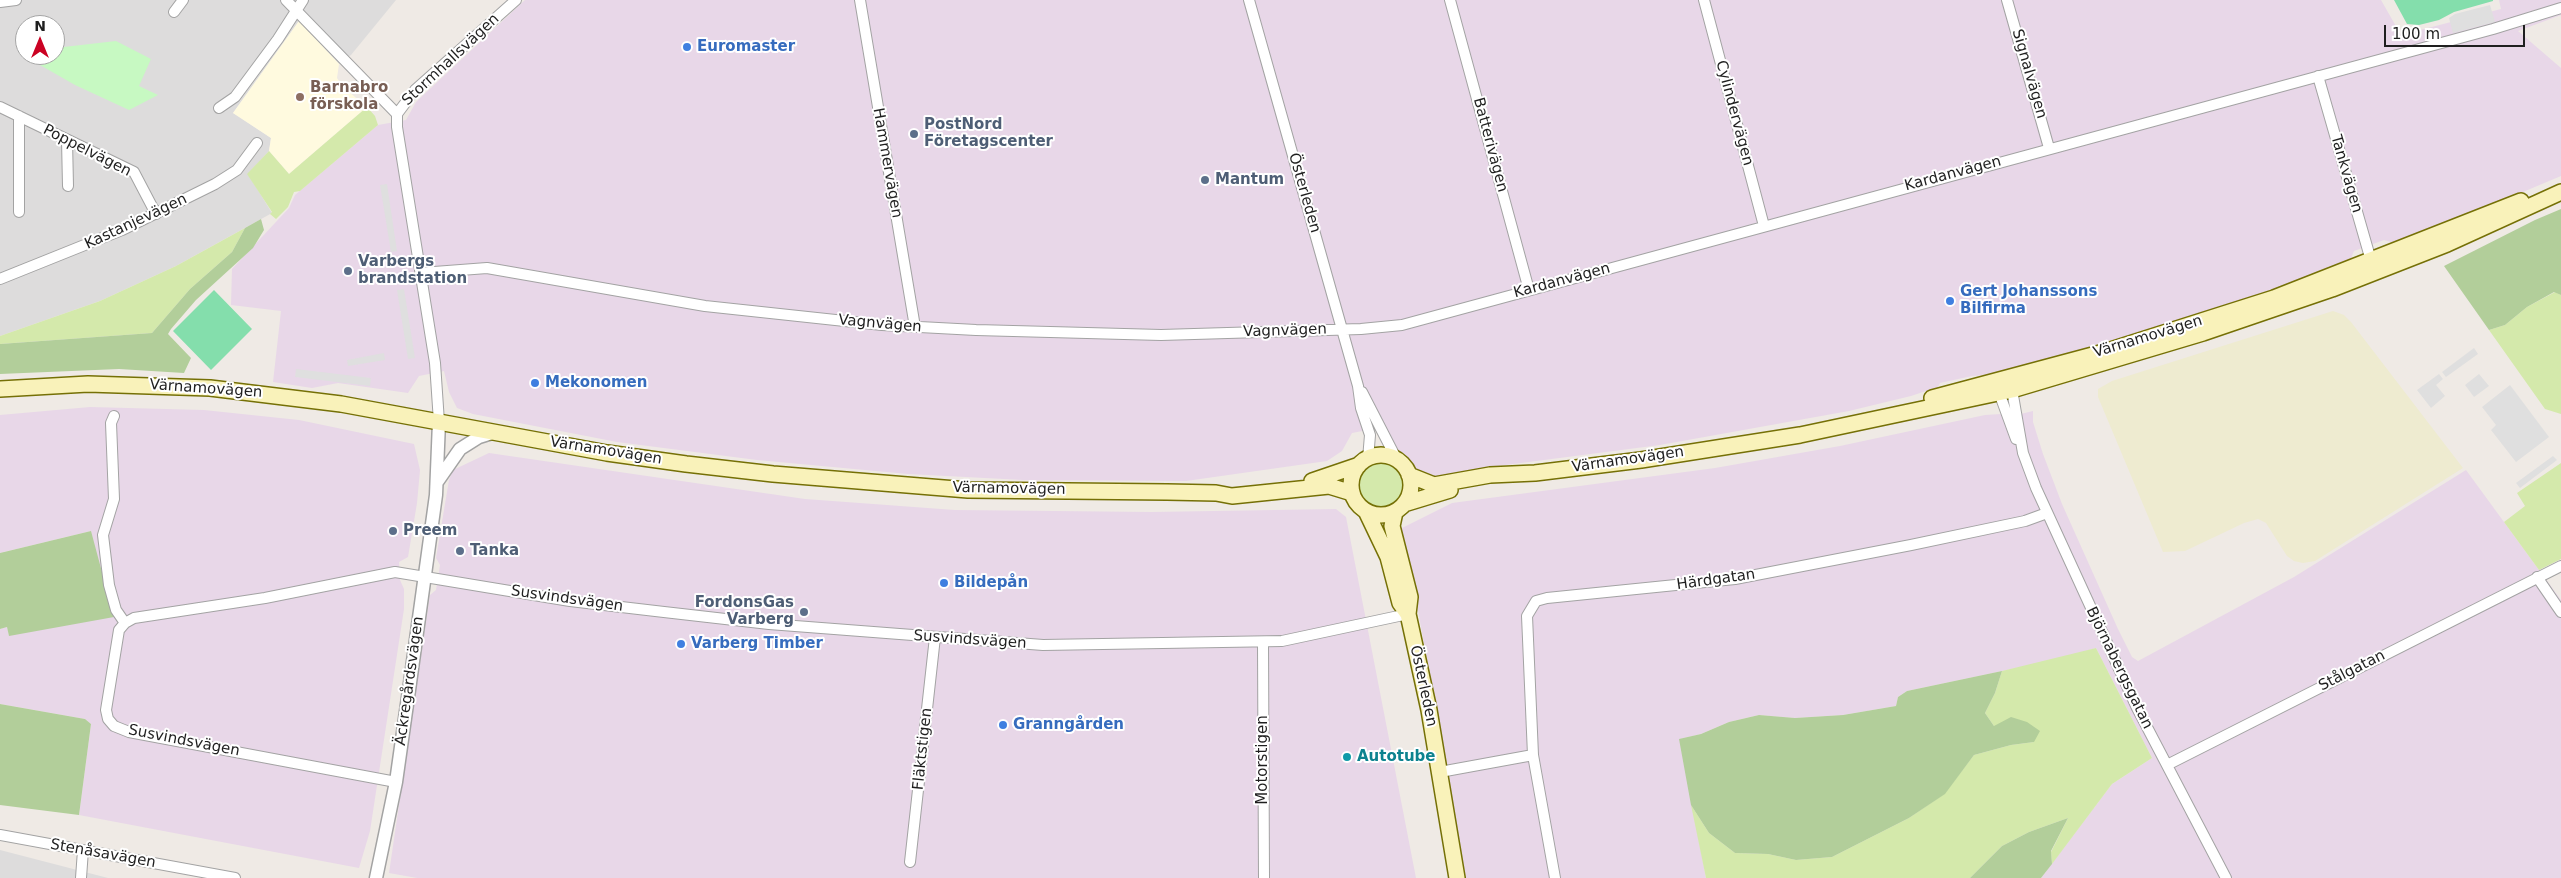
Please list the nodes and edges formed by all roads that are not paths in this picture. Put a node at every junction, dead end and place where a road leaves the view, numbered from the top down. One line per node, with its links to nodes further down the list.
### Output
1 (16, 0): 11 (street)
2 (183, 0): 14 (street)
3 (286, 0): 13 (street)
4 (303, 0): 13 (street)
5 (516, 0): 18 (street, Stormhallsvägen)
6 (860, 0): 33 (street, Hammervägen)
7 (1249, 0): 34 (street, Österleden)
8 (1450, 0): 32 (street, Batterivägen)
9 (1704, 0): 28 (street, Cylindervägen)
10 (2007, 0): 22 (street, Signalvägen)
11 (0, 2)
12 (2561, 8): 15 (street, Kardanvägen)
13 (297, 10): 17 (street); 18 (street)
14 (174, 12)
15 (2318, 76): 22 (street, Kardanvägen); 29 (street, Tankvägen)
16 (0, 107): 19 (street, Poppelvägen)
17 (219, 108)
18 (397, 114): 30 (street, Stormhallsvägen)
19 (19, 116): 20 (street, Poppelvägen); 26 (street)
20 (67, 140): 24 (street); 27 (street, Poppelvägen)
21 (257, 143): 27 (street, Kastanjevägen)
22 (2049, 148): 28 (street, Kardanvägen)
23 (2561, 183): 29 (main road, Värnamovägen)
24 (68, 186)
25 (2561, 192): 29 (main road, Värnamovägen)
26 (19, 212)
27 (156, 214): 31 (street, Kastanjevägen)
28 (1764, 226): 32 (street, Kardanvägen)
29 (2373, 266): 36 (main road, Värnamovägen)
30 (421, 273): 33 (street, Vagnvägen); 39 (street, Stormhallsvägen)
31 (0, 278)
32 (1529, 290): 34 (street, Kardanvägen)
33 (914, 327): 34 (street, Vagnvägen)
34 (1343, 329): 35 (street, Österleden)
35 (1358, 386): 41 (street, Österleden); 42 (street, Österleden)
36 (2004, 386): 43 (main road, Värnamovägen); 50 (street, Björnabergsgatan)
37 (0, 389): 39 (main road, Värnamovägen)
38 (114, 416): 56 (street)
39 (439, 422): 40 (main road, Värnamovägen); 45 (street, Äckregårdsvägen)
40 (497, 432): 45 (street, Äckregårdsvägen); 46 (main road, Värnamovägen)
41 (1397, 460): 42 (main road, Värnamovägen); 44 (main road)
42 (1364, 462): 46 (main road, Värnamovägen); 47 (main road)
43 (1535, 473): 44 (main road, Värnamovägen); 48 (main road, Värnamovägen)
44 (1409, 475): 48 (main road)
45 (437, 482): 52 (street, Äckregårdsvägen)
46 (1216, 493): 47 (main road, Värnamovägen)
47 (1352, 493): 49 (main road)
48 (1400, 508): 49 (main road, Värnamovägen); 55 (main road, Österleden)
49 (1366, 511): 55 (main road, Österleden)
50 (2047, 513): 59 (street, Härdgatan); 60 (street, Björnabergsgatan)
51 (2561, 566): 53 (street, Stålgatan)
52 (424, 576): 56 (street, Susvindsvägen); 57 (street, Susvindsvägen); 62 (street, Äckregårdsvägen)
53 (2537, 577): 54 (street); 60 (street, Stålgatan)
54 (2561, 612)
55 (1408, 614): 58 (street, Susvindsvägen); 61 (main road, Österleden)
56 (125, 623): 62 (street, Susvindsvägen)
57 (935, 637): 58 (street, Susvindsvägen); 65 (street, Fläktstigen)
58 (1263, 642): 69 (street, Motorstigen)
59 (1533, 755): 61 (street); 71 (street, Härdgatan)
60 (2167, 765): 72 (street, Björnabergsgatan)
61 (1440, 772): 70 (main road, Österleden)
62 (396, 782): 68 (street, Äckregårdsvägen)
63 (0, 835): 64 (street, Stenåsavägen)
64 (83, 850): 66 (street); 67 (street, Stenåsavägen)
65 (910, 862)
66 (81, 878)
67 (235, 878)
68 (376, 878)
69 (1264, 878)
70 (1457, 878)
71 (1555, 878)
72 (2226, 878)

